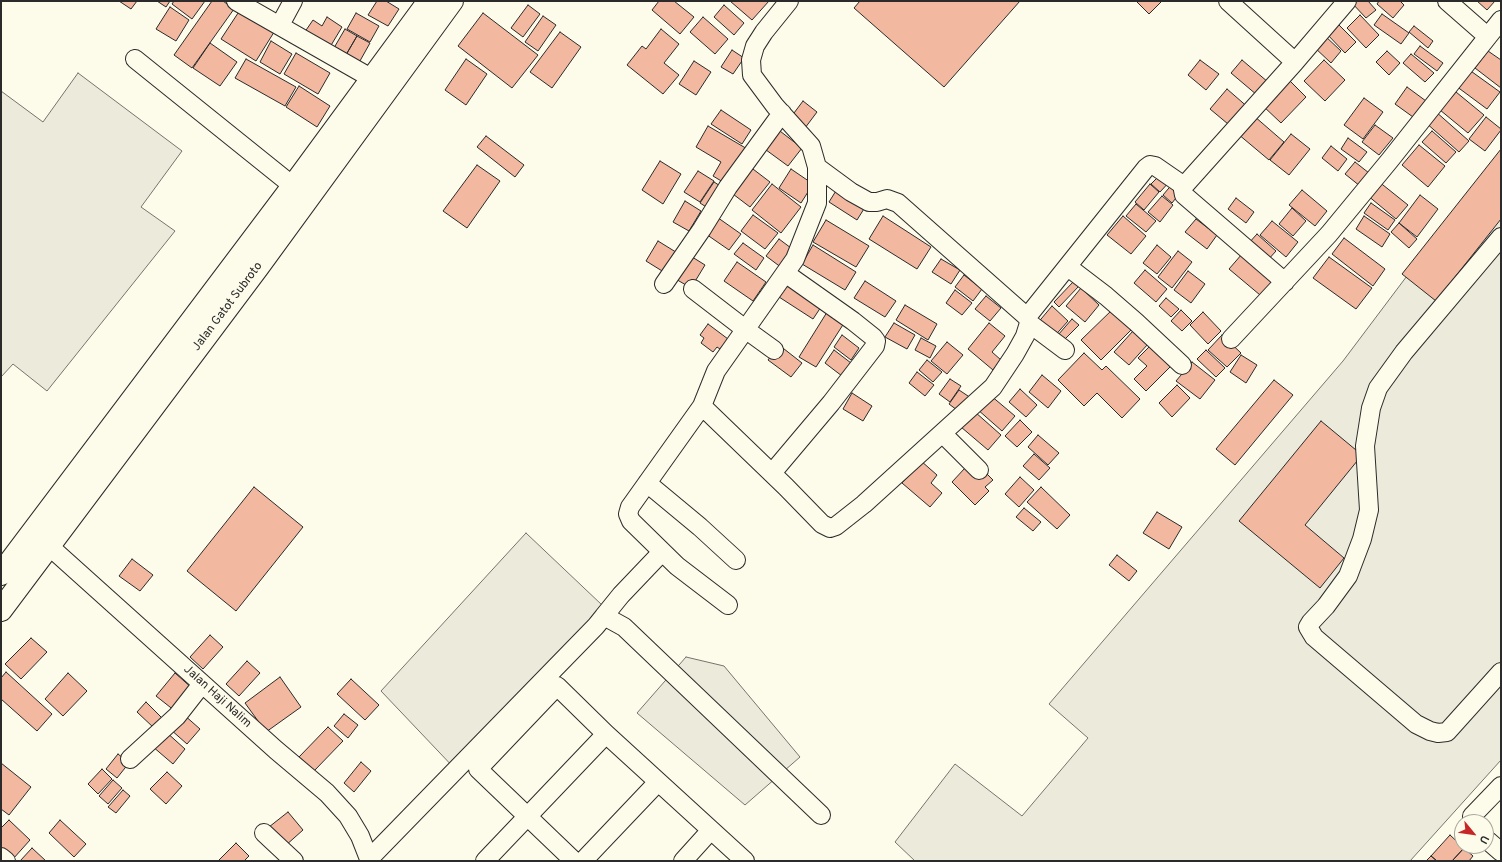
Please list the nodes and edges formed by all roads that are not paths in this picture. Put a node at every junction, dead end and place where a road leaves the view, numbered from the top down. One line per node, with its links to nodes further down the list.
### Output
1 (236, 1): 10 (street)
2 (293, 1): 10 (street)
3 (429, 1): 14 (highway, Jalan Gatot Subroto)
4 (452, 1): 36 (highway, Jalan Gatot Subroto)
5 (789, 1): 15 (street)
6 (1228, 1): 13 (street)
7 (1347, 1): 13 (street)
8 (1447, 1): 11 (street)
9 (1501, 20): 11 (street)
10 (280, 25): 14 (street)
11 (1487, 36): 22 (street)
12 (135, 59): 17 (street)
13 (1295, 62): 18 (street)
14 (371, 78): 17 (highway, Jalan Gatot Subroto)
15 (782, 113): 16 (street); 23 (street)
16 (817, 166): 21 (street); 25 (street)
17 (292, 186): 39 (highway, Jalan Gatot Subroto)
18 (1184, 186): 20 (street); 22 (street)
19 (1501, 237): 43 (street)
20 (1068, 267): 25 (street); 30 (street)
21 (785, 273): 26 (street); 34 (street)
22 (1285, 282): 27 (street)
23 (664, 284)
24 (693, 289): 26 (street)
25 (1028, 320): 29 (street); 32 (street)
26 (745, 329): 28 (street); 31 (street)
27 (1231, 339)
28 (774, 350)
29 (1065, 350)
30 (1182, 365)
31 (702, 406): 34 (street); 35 (street)
32 (943, 434): 33 (street); 34 (street)
33 (979, 470)
34 (772, 473)
35 (647, 483): 37 (street); 38 (street)
36 (49, 546): 41 (highway, Jalan Gatot Subroto); 44 (street, Jalan Haji Nalim)
37 (662, 552): 40 (street); 42 (street)
38 (736, 560)
39 (1, 574)
40 (728, 605)
41 (1, 610)
42 (604, 616): 50 (street); 55 (street)
43 (1501, 672)
44 (202, 684): 46 (street); 55 (street, Jalan Haji Nalim)
45 (606, 734): 47 (street); 51 (street); 51 (street)
46 (130, 759)
47 (658, 782): 52 (street); 60 (street)
48 (1501, 786): 49 (street)
49 (1474, 814)
50 (821, 815)
51 (528, 818): 58 (street); 59 (street)
52 (711, 830): 61 (street); 62 (street)
53 (264, 833): 57 (street)
54 (1, 856): 56 (street)
55 (369, 860)
56 (6, 861)
57 (294, 861)
58 (485, 861)
59 (574, 861)
60 (583, 861)
61 (682, 861)
62 (745, 861)

